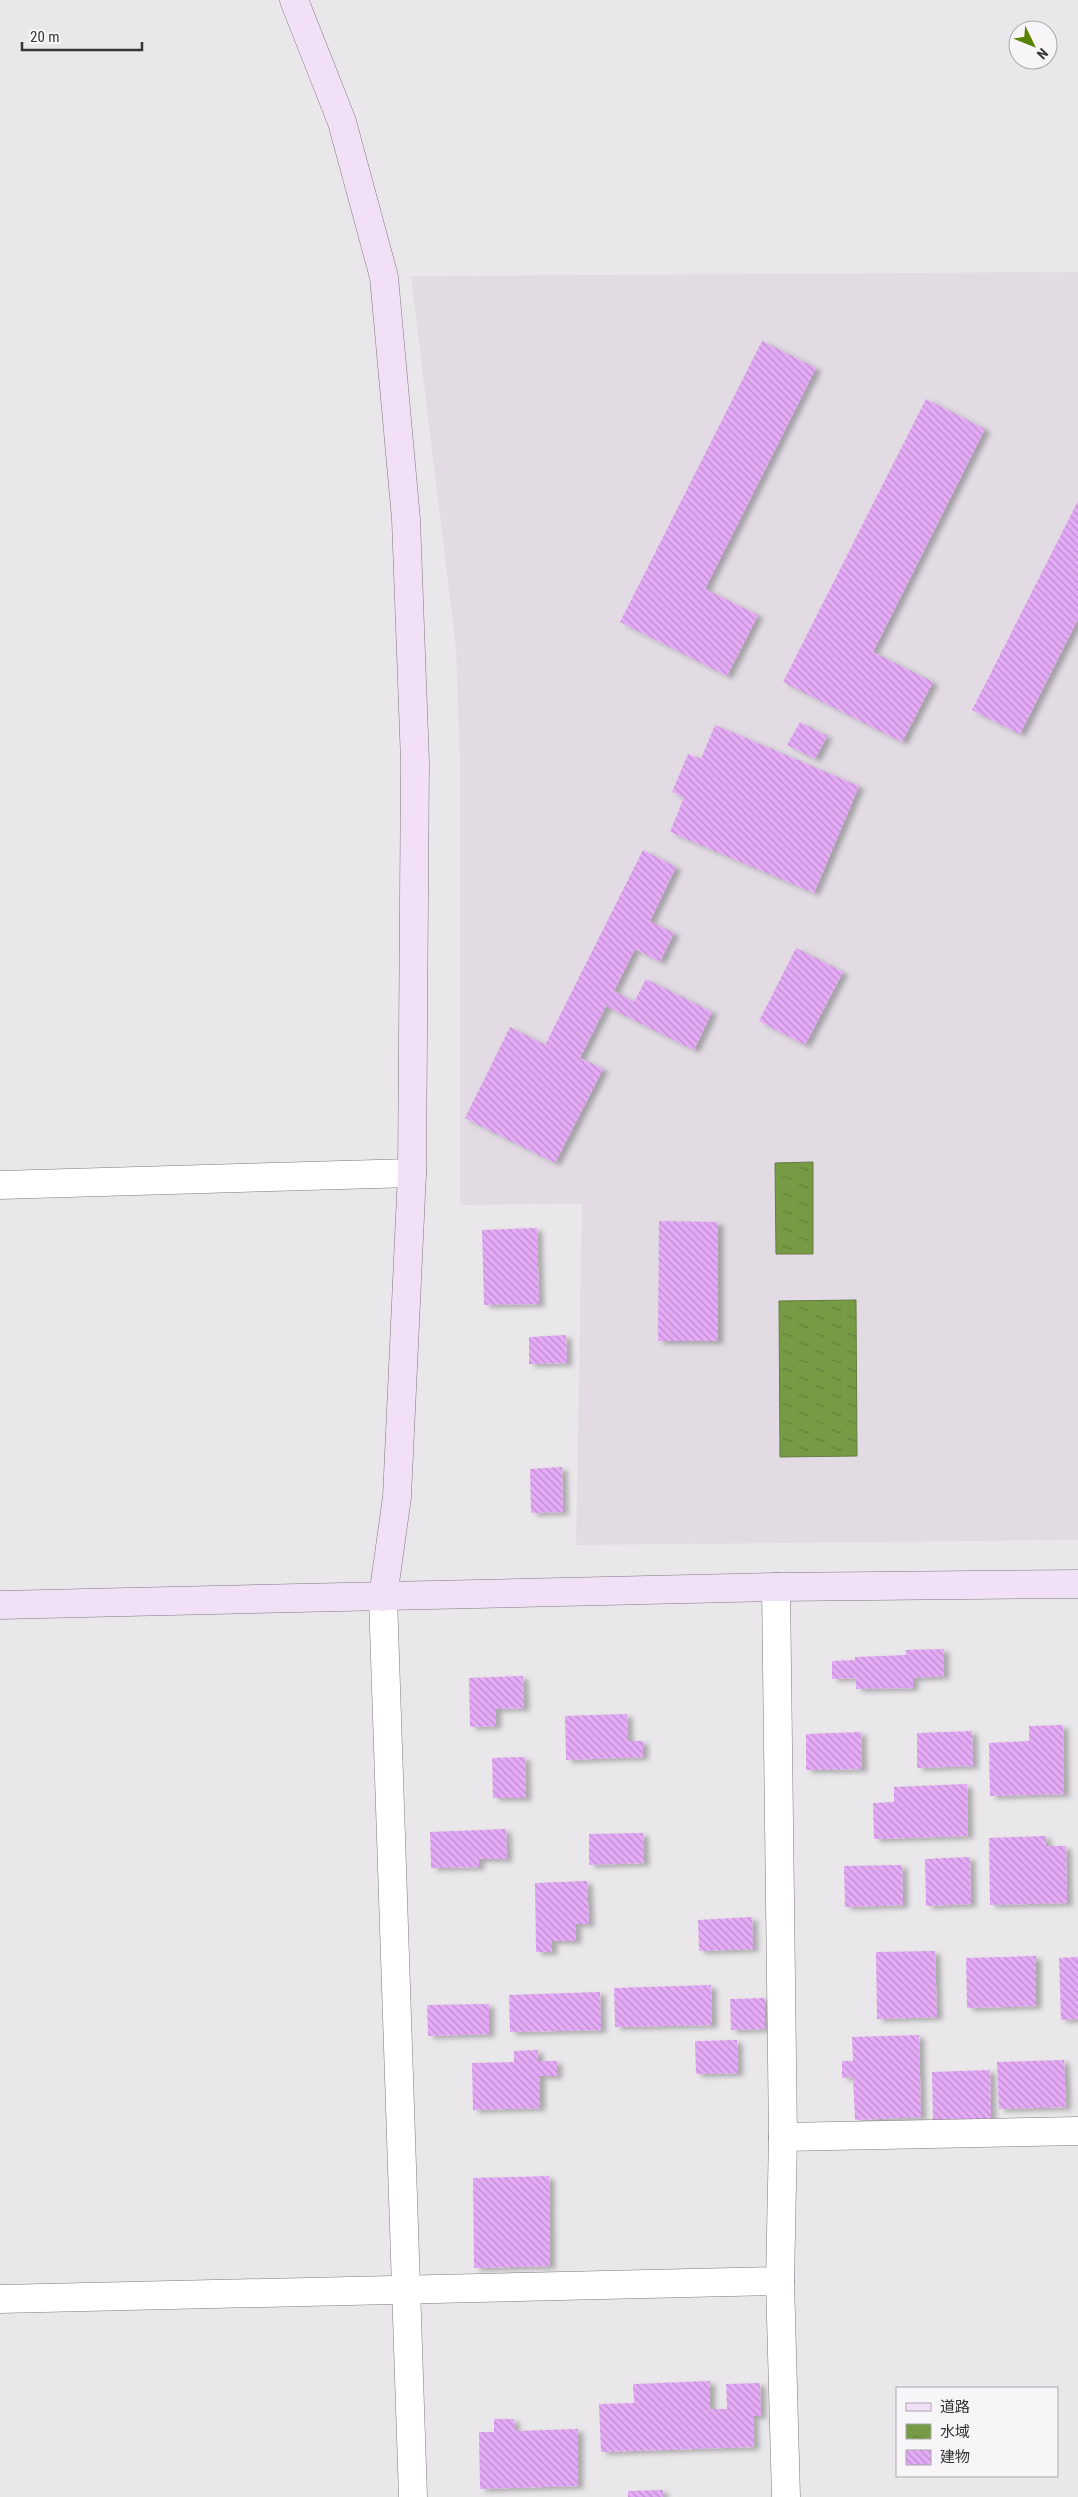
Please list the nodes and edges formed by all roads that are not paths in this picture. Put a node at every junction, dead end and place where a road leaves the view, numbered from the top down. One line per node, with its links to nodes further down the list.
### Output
1 (294, 0): 2 (street)
2 (412, 1173): 3 (street); 6 (street)
3 (0, 1185)
4 (1078, 1584): 5 (street)
5 (776, 1587): 6 (street); 9 (street)
6 (383, 1597): 7 (street); 11 (street)
7 (0, 1605)
8 (1078, 2131): 9 (street)
9 (783, 2137): 10 (street)
10 (780, 2281): 11 (street); 14 (street)
11 (407, 2290): 12 (street); 13 (street)
12 (0, 2299)
13 (413, 2497)
14 (786, 2497)

